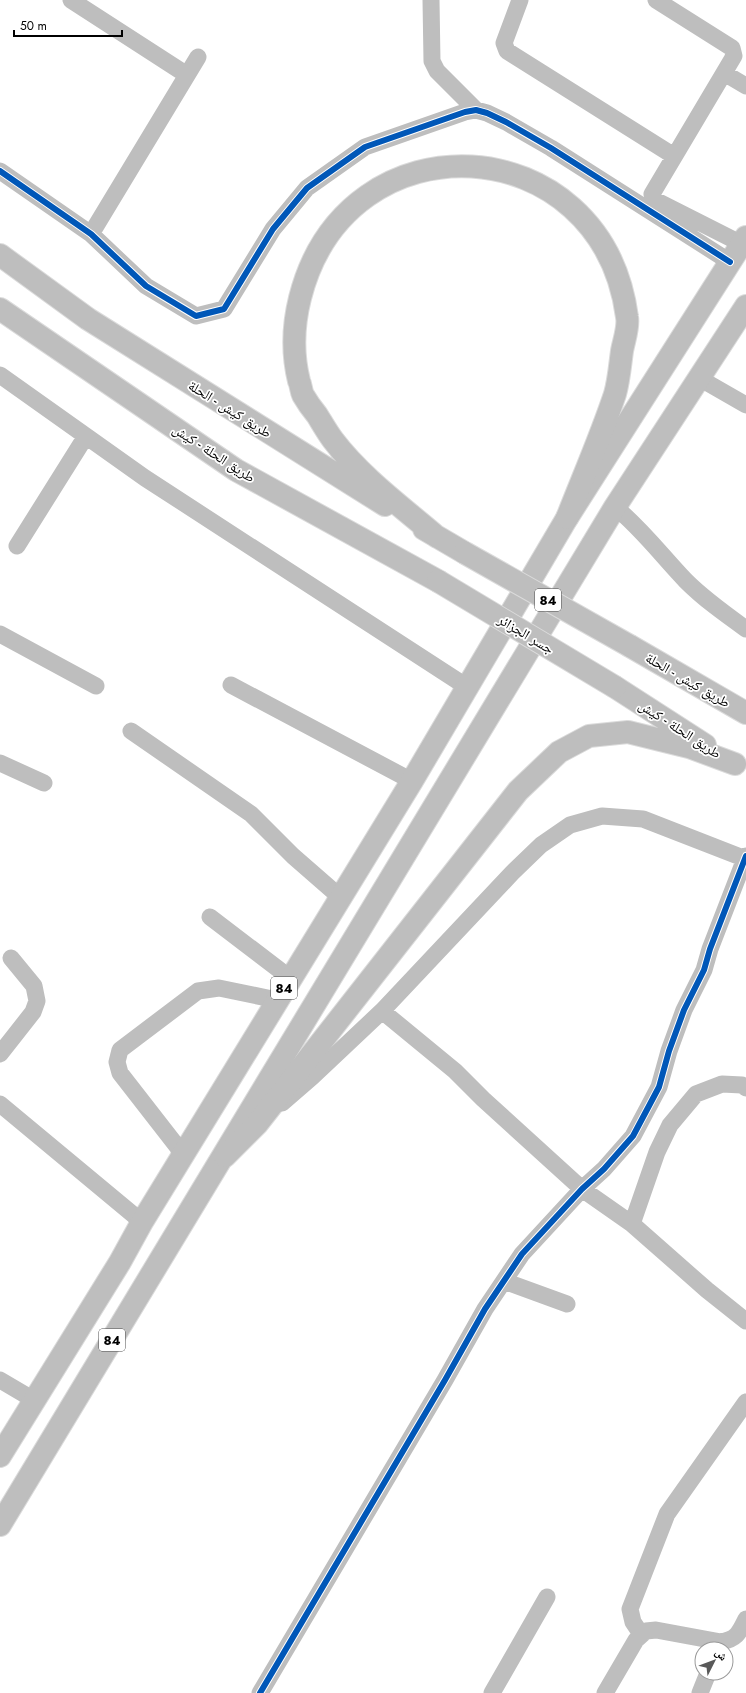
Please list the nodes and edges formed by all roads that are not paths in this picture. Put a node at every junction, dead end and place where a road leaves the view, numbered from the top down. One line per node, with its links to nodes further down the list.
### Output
1 (71, 0): 7 (street)
2 (431, 0): 9 (street)
3 (520, 0): 10 (street)
4 (656, 0): 6 (street)
5 (198, 57): 7 (street)
6 (724, 73): 8 (street); 10 (street)
7 (187, 75): 12 (street)
8 (746, 86)
9 (476, 110): 12 (street); 13 (street)
10 (674, 156): 13 (street)
11 (0, 171): 12 (street)
12 (91, 234)
13 (739, 248): 22 (main road)
14 (0, 255): 23 (main road, طريق كيش - الحلة)
15 (0, 309): 25 (main road, طريق الحلة - كيش)
16 (744, 314): 18 (main road)
17 (0, 375): 20 (street)
18 (699, 378): 19 (street); 21 (main road)
19 (746, 405)
20 (86, 436): 24 (street); 30 (street)
21 (615, 507): 26 (street); 51 (main road)
22 (567, 518): 23 (main road); 30 (main road, 84)
23 (437, 537): 32 (main road, طريق كيش - الحلة / 84, bridge)
24 (17, 546)
25 (438, 581): 31 (main road, جسر الجزائر, bridge)
26 (746, 629)
27 (0, 634): 29 (street)
28 (231, 685): 36 (street)
29 (96, 686)
30 (467, 687): 36 (main road, 84)
31 (615, 687): 35 (main road, طريق الحلة - كيش)
32 (746, 714)
33 (131, 731): 39 (street)
34 (0, 763): 37 (street)
35 (742, 768): 49 (main road)
36 (412, 781): 39 (main road, 84)
37 (44, 783)
38 (745, 858): 44 (street); 52 (street)
39 (340, 897): 42 (main road, 84)
40 (210, 917): 42 (street)
41 (11, 958): 45 (street)
42 (290, 978): 43 (main road, 84)
43 (277, 1000): 50 (main road, 84); 50 (street)
44 (382, 1011): 49 (street); 52 (street)
45 (0, 1054)
46 (746, 1088): 54 (street)
47 (0, 1104): 48 (street)
48 (7, 1120): 53 (street)
49 (257, 1124): 51 (main road)
50 (183, 1154): 53 (main road, 84)
51 (225, 1156): 56 (main road, 84)
52 (582, 1189): 54 (street); 57 (street)
53 (142, 1222): 55 (main road, 84)
54 (632, 1224): 61 (street)
55 (128, 1247): 56 (main road); 58 (main road, 84)
56 (156, 1266): 59 (main road, 84)
57 (504, 1281): 60 (street); 73 (street)
58 (106, 1284): 59 (main road); 63 (main road, 84)
59 (135, 1301): 66 (main road, 84)
60 (567, 1304)
61 (746, 1321)
62 (0, 1380): 63 (street)
63 (34, 1400): 65 (main road, 84)
64 (746, 1402): 69 (street)
65 (0, 1456)
66 (0, 1526)
67 (546, 1597): 74 (street)
68 (744, 1630): 71 (street)
69 (641, 1634): 70 (street); 75 (street)
70 (702, 1641)
71 (728, 1641)
72 (705, 1681): 76 (street)
73 (260, 1693)
74 (492, 1693)
75 (605, 1693)
76 (700, 1693)

